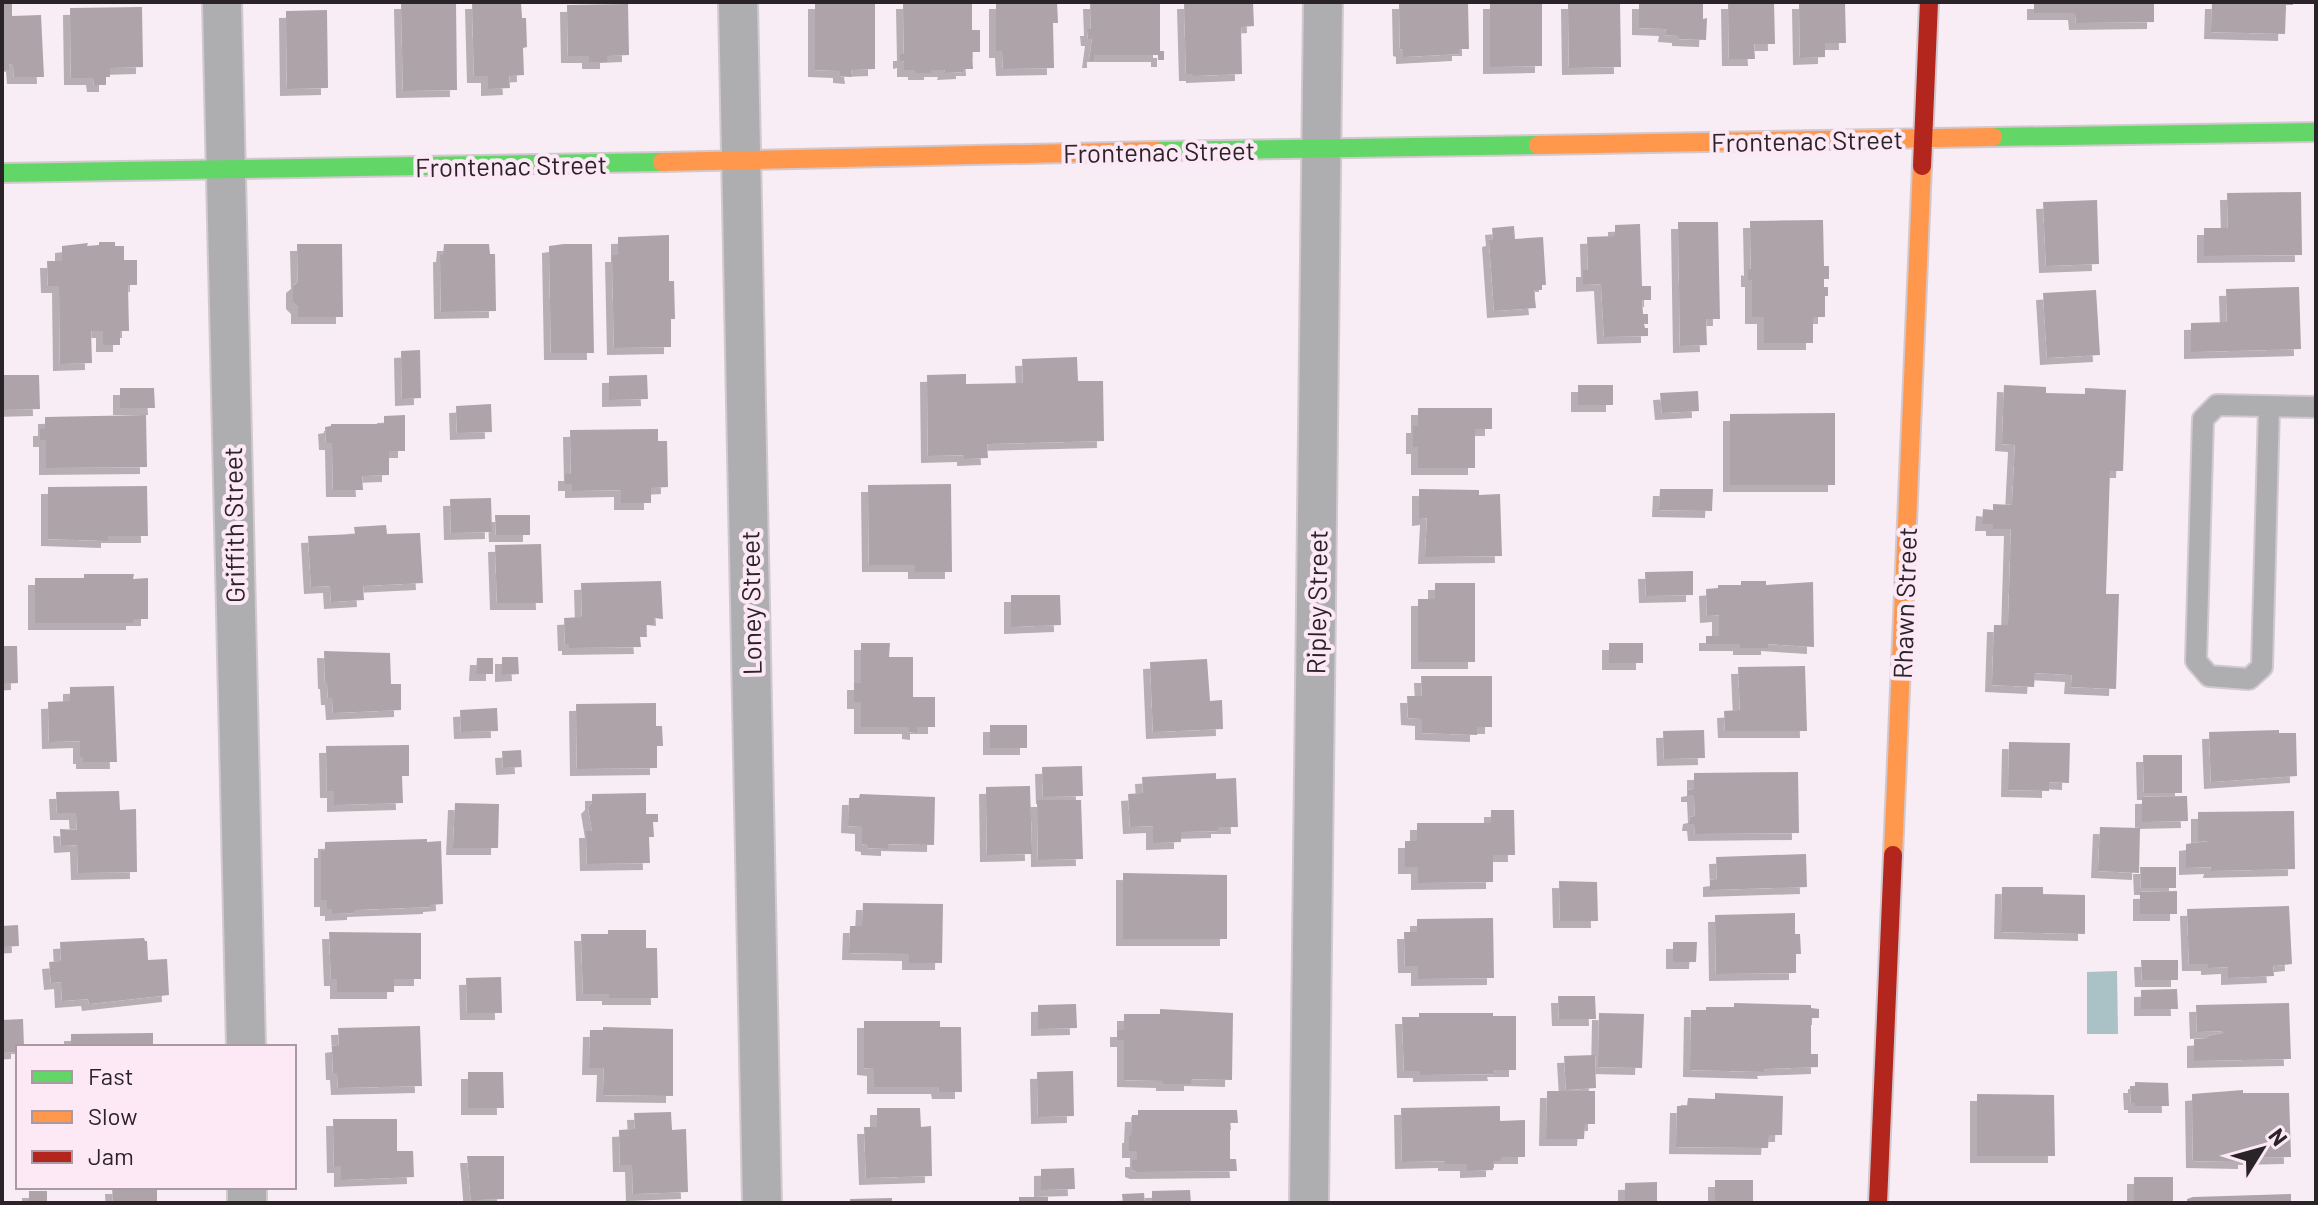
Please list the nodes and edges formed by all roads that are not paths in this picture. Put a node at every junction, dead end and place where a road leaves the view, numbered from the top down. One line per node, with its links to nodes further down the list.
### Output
1 (222, 2): 9 (street, Griffith Street)
2 (738, 2): 8 (street, Loney Street)
3 (1323, 2): 7 (street, Ripley Street)
4 (1929, 2): 6 (street, Rhawn Street)
5 (2316, 132): 6 (street, Frontenac Street)
6 (1925, 138): 7 (street, Frontenac Street); 16 (street, Rhawn Street)
7 (1321, 148): 8 (street, Frontenac Street); 15 (street, Ripley Street)
8 (740, 160): 9 (street, Frontenac Street); 14 (street, Loney Street)
9 (224, 171): 10 (street, Frontenac Street); 13 (street, Griffith Street)
10 (2, 173)
11 (2269, 407): 11 (lane); 12 (lane)
12 (2316, 407)
13 (246, 1045)
14 (762, 1203)
15 (1309, 1203)
16 (1878, 1203)

